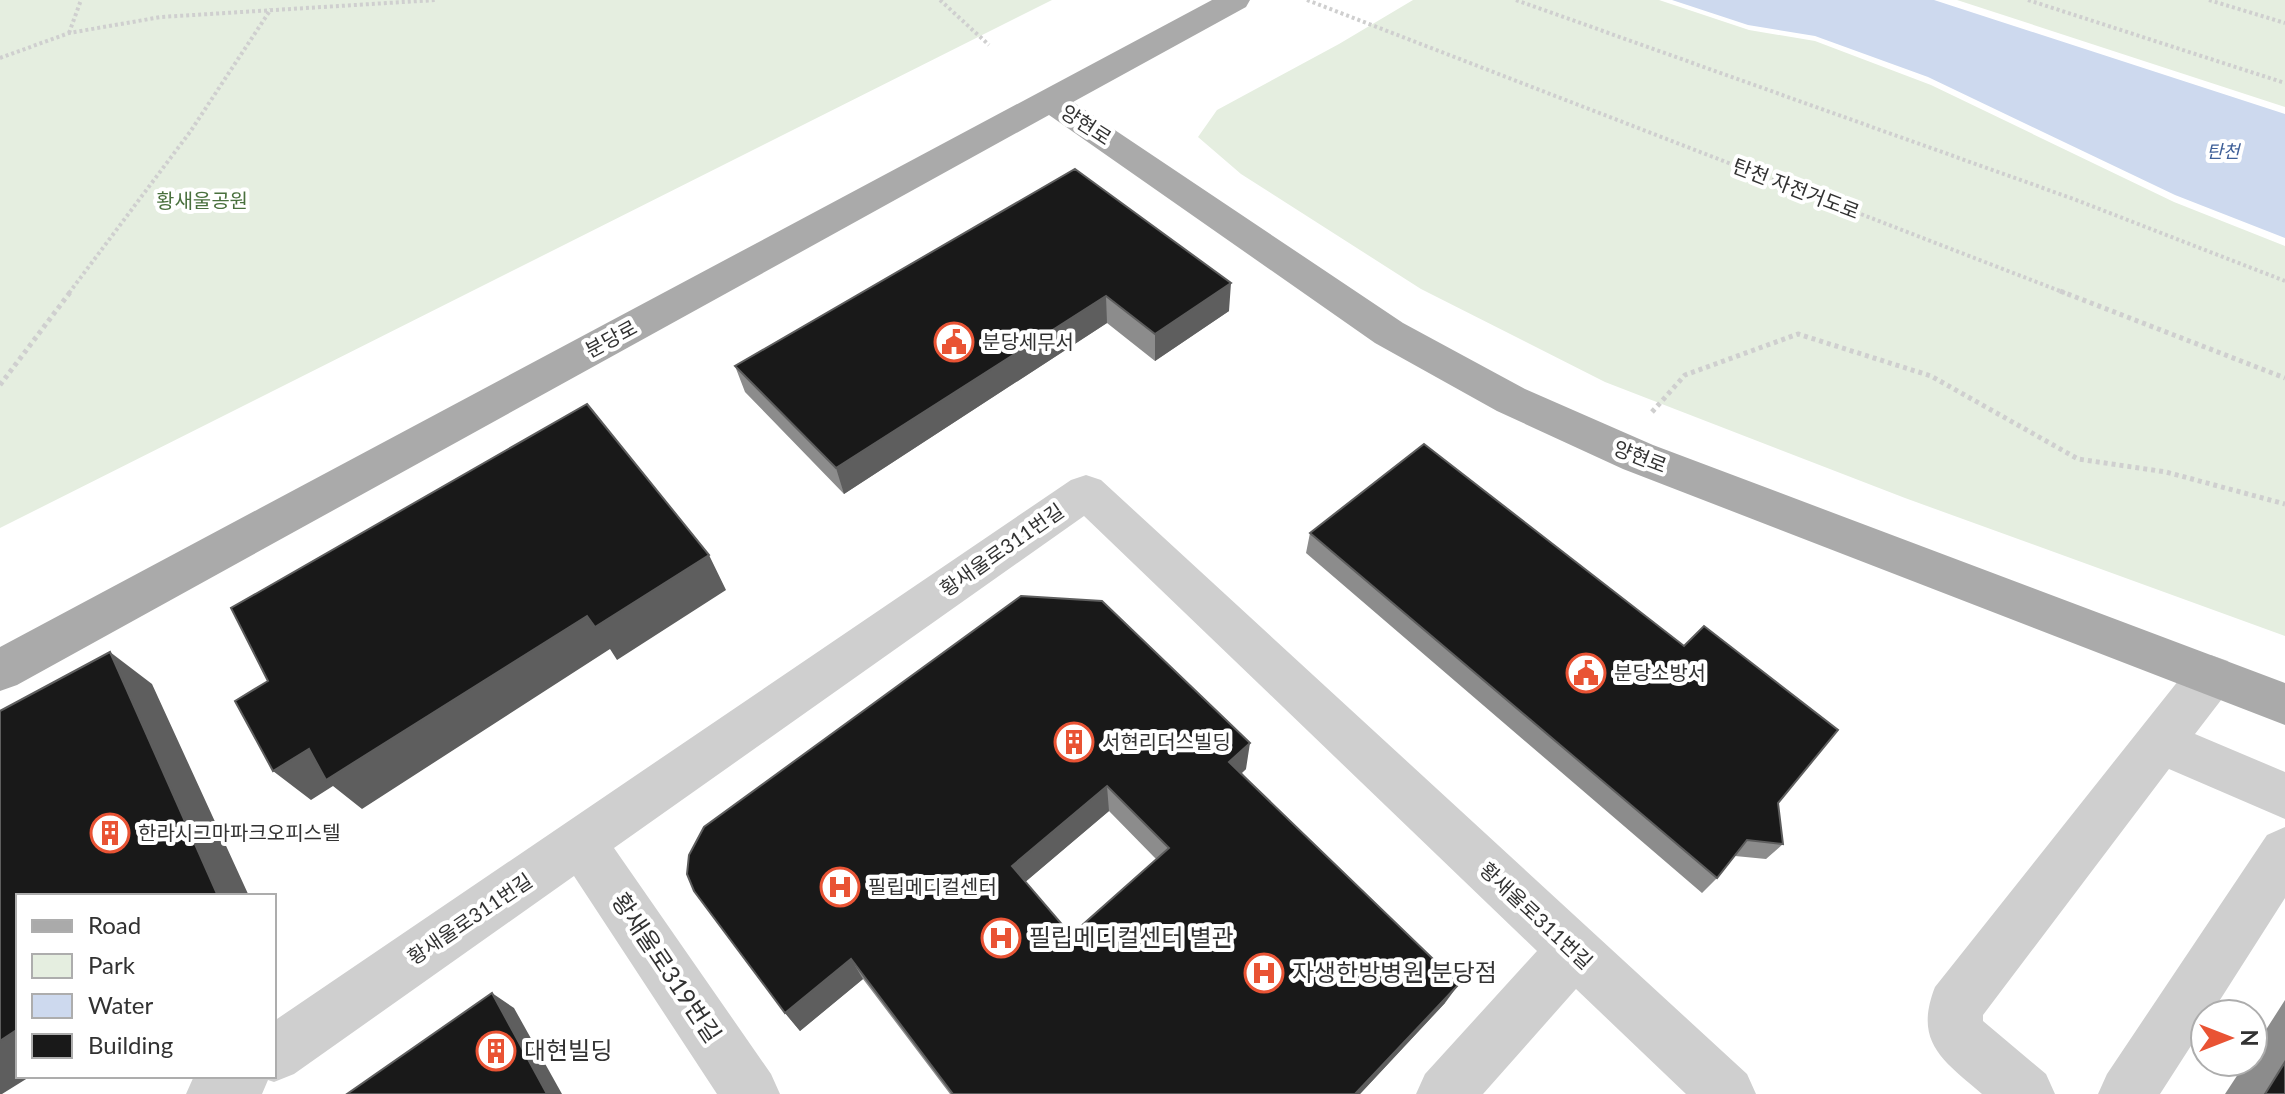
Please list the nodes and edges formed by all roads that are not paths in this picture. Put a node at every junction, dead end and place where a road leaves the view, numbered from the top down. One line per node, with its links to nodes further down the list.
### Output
1 (1228, 4): 2 (main road, 분당로)
2 (1051, 102): 3 (main road, 분당로); 4 (main road, 양현로)
3 (0, 670)
4 (2211, 676): 5 (main road, 양현로); 6 (street)
5 (2285, 704)
6 (2160, 742): 7 (street); 17 (street)
7 (2285, 796)
8 (581, 843): 10 (street, 황새울로311번길); 11 (street, 황새울로311번길); 14 (street, 황새울로319번길)
9 (2285, 852): 18 (street)
10 (1573, 952): 15 (street); 16 (street, 황새울로311번길)
11 (276, 1053)
12 (238, 1078): 13 (street)
13 (215, 1094)
14 (751, 1094)
15 (1445, 1094)
16 (1727, 1094)
17 (2026, 1094)
18 (2127, 1094)

